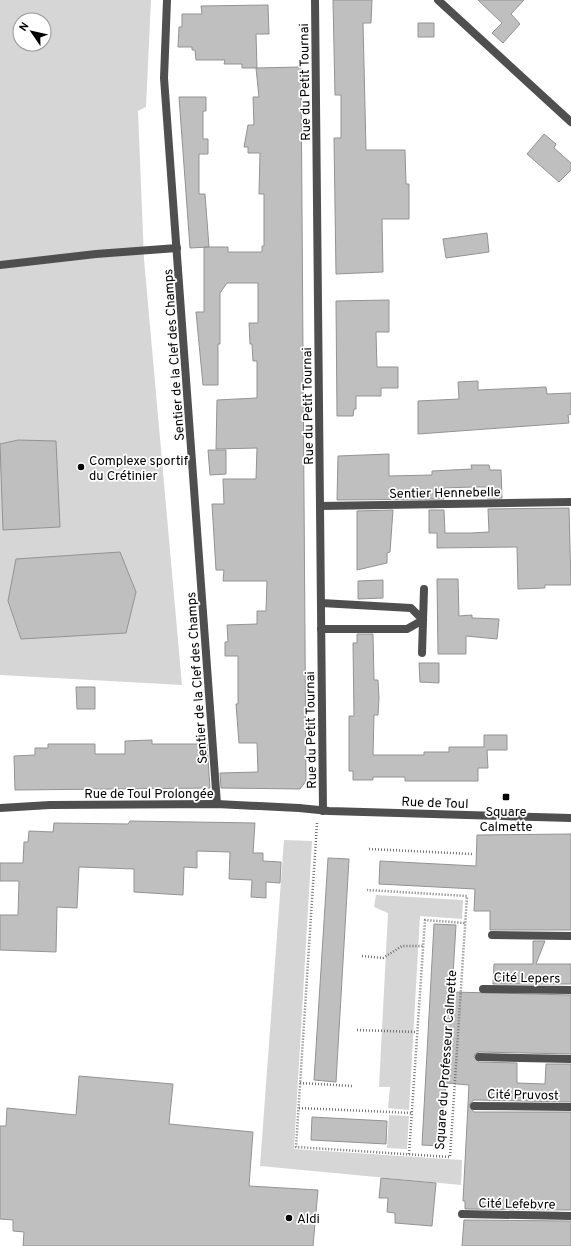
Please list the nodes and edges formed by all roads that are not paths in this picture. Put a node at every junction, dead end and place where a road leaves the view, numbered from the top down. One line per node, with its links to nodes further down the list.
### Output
1 (167, 0): 5 (street, Sentier de la Clef des Champs)
2 (315, 0): 8 (street, Rue du Petit Tournai)
3 (438, 0): 4 (street)
4 (571, 122)
5 (177, 248): 6 (street); 14 (street, Sentier de la Clef des Champs)
6 (0, 265)
7 (571, 502): 8 (street, Sentier Hennebelle)
8 (320, 506): 10 (street, Rue du Petit Tournai)
9 (424, 589): 11 (street)
10 (321, 603): 11 (street); 12 (street, Rue du Petit Tournai)
11 (423, 620): 12 (street); 13 (street)
12 (321, 629): 17 (street, Rue du Petit Tournai)
13 (422, 654)
14 (218, 804): 15 (street, Rue de Toul Prolongée); 16 (street, Rue de Toul Prolongée)
15 (0, 808)
16 (299, 808): 17 (street, Rue de Toul)
17 (320, 811): 18 (street, Rue de Toul)
18 (571, 818)
19 (492, 935): 20 (street)
20 (571, 936)
21 (483, 989): 22 (street, Cité Lepers)
22 (571, 990)
23 (479, 1057): 24 (street)
24 (571, 1059)
25 (474, 1106): 26 (street, Cité Pruvost)
26 (571, 1107)
27 (462, 1214): 28 (street, Cité Lefebvre)
28 (571, 1216)

